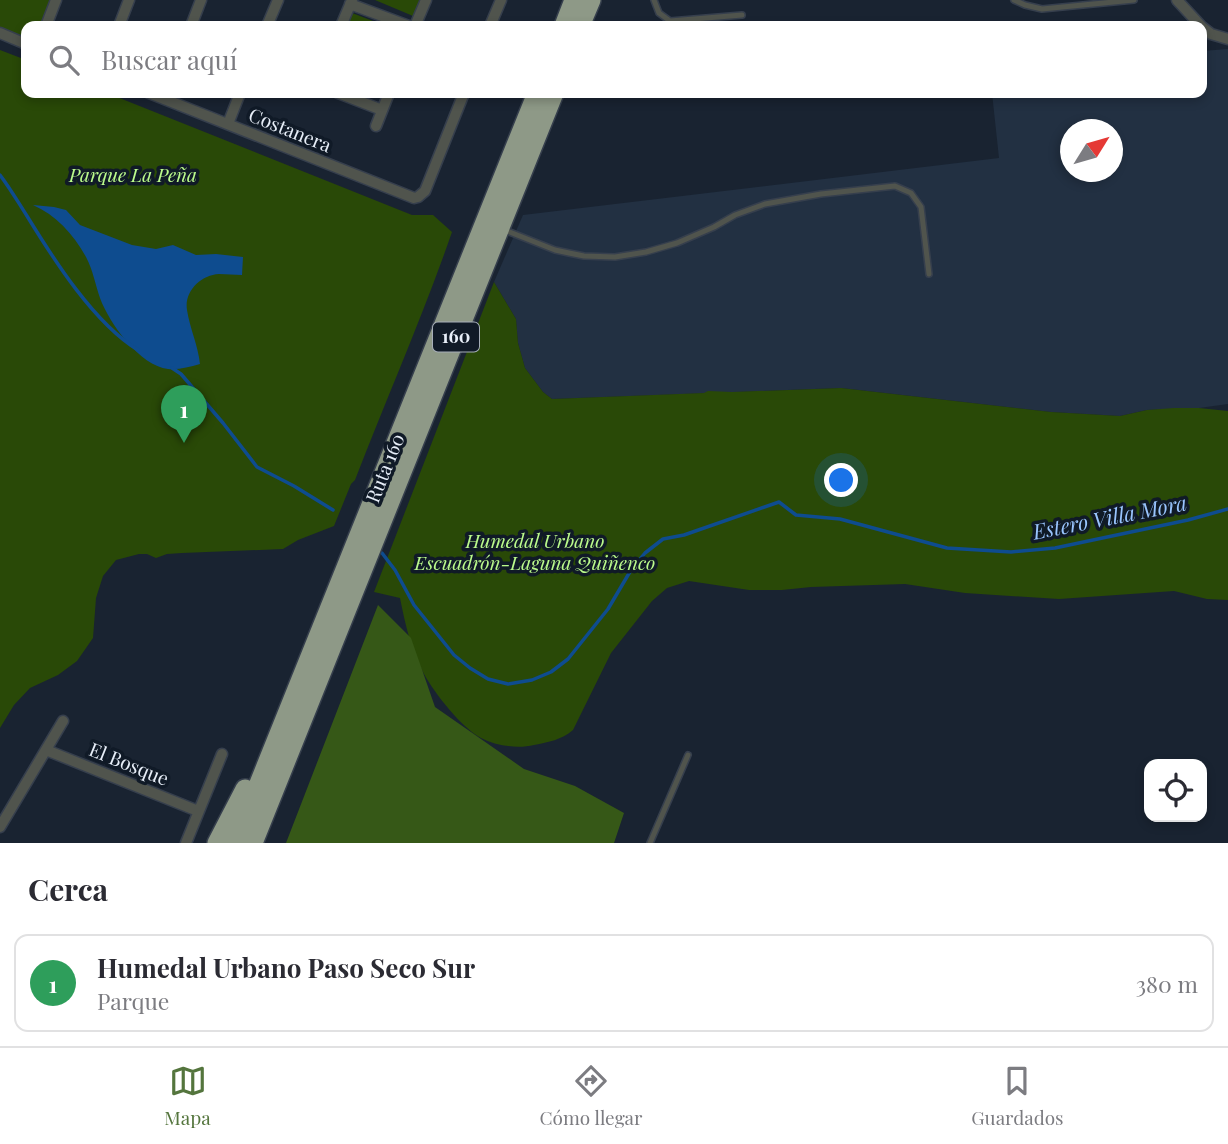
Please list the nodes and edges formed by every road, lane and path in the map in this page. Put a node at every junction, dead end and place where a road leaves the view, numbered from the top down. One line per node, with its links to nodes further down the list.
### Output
1 (56, 0): 15 (street)
2 (129, 0): 16 (street)
3 (201, 0): 17 (street)
4 (278, 0): 18 (street)
5 (426, 0): 21 (street)
6 (500, 0): 22 (street)
7 (574, 0): 23 (highway)
8 (591, 0): 24 (highway)
9 (653, 0): 14 (lane)
10 (1014, 0): 11 (lane)
11 (1134, 0)
12 (1177, 0): 25 (street)
13 (351, 2): 19 (street); 20 (street)
14 (742, 15)
15 (48, 21)
16 (120, 21)
17 (193, 21)
18 (269, 21)
19 (343, 21)
20 (397, 21)
21 (417, 21)
22 (492, 21)
23 (566, 21)
24 (582, 21)
25 (1196, 21)
26 (1207, 31): 28 (street)
27 (0, 33): 29 (street)
28 (1228, 39)
29 (21, 42)
30 (170, 98): 38 (street, Costanera)
31 (238, 98): 38 (street)
32 (351, 98): 37 (street)
33 (387, 98): 37 (street)
34 (462, 98): 38 (street, Costanera)
35 (535, 98): 42 (highway, Ruta 160 / 160)
36 (552, 98): 40 (highway, Ruta 160 / 160)
37 (382, 110): 39 (street)
38 (228, 124)
39 (376, 126)
40 (499, 228): 41 (lane); 44 (highway, Ruta 160 / 160)
41 (929, 274)
42 (295, 695): 51 (highway); 52 (highway, Ruta 160 / 160)
43 (62, 721): 45 (street)
44 (291, 749): 53 (highway, Ruta 160 / 160); 54 (highway)
45 (46, 750): 48 (street, El Bosque); 49 (street)
46 (222, 754): 48 (street)
47 (688, 755): 55 (lane)
48 (198, 811): 50 (street)
49 (0, 827)
50 (186, 843)
51 (217, 843)
52 (235, 843)
53 (253, 843)
54 (264, 843)
55 (650, 843)

